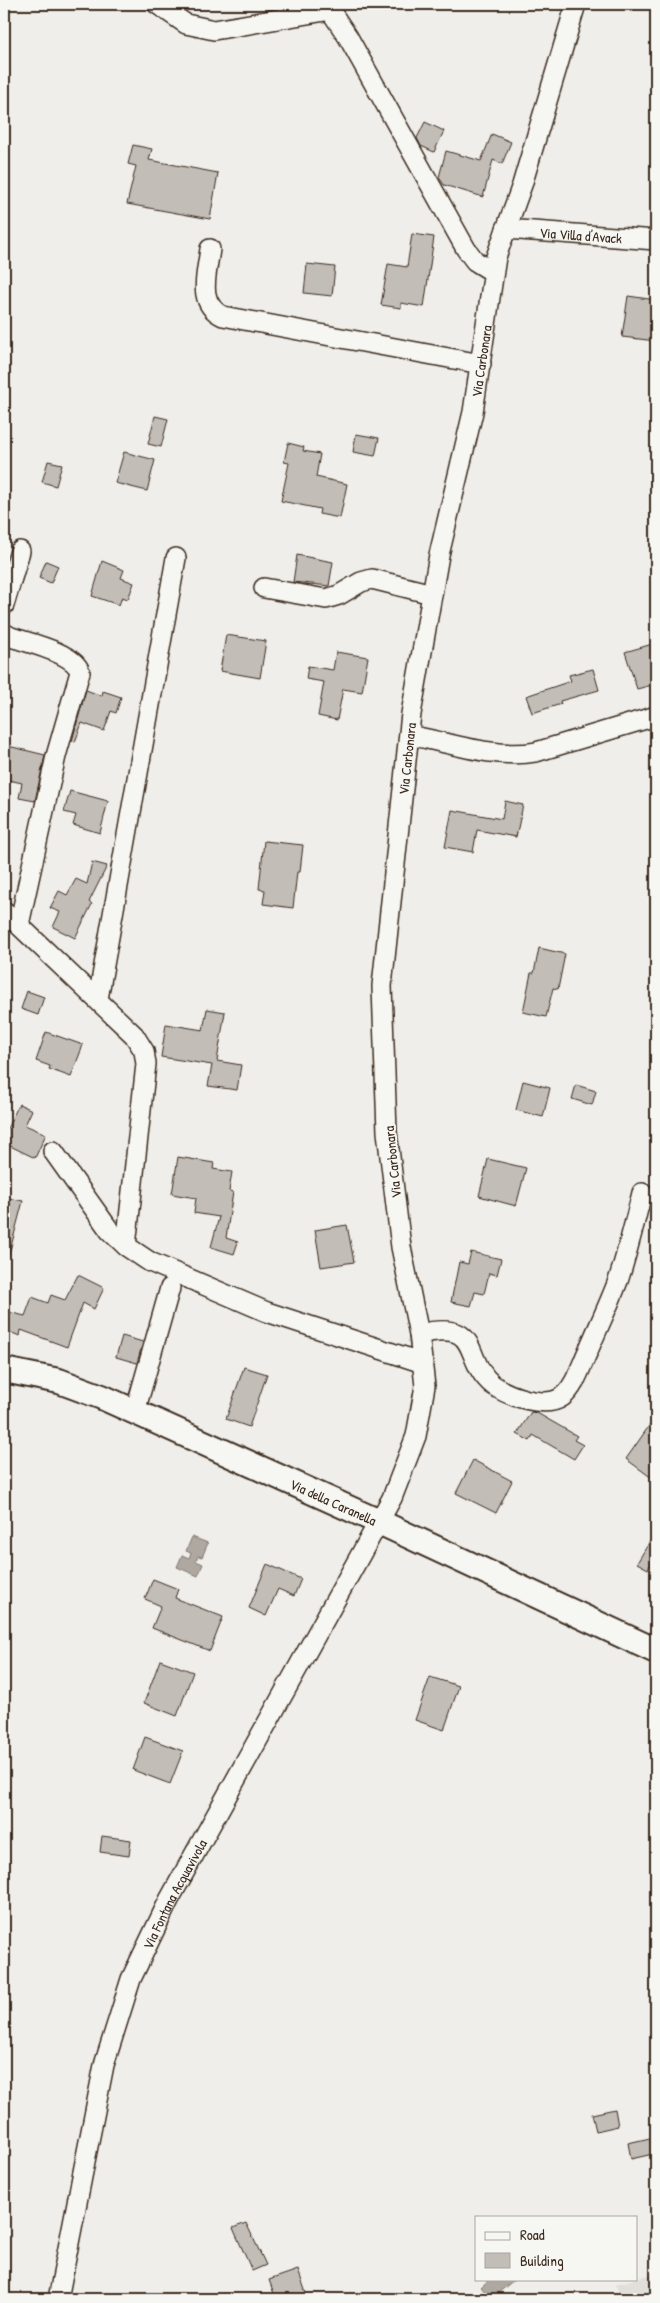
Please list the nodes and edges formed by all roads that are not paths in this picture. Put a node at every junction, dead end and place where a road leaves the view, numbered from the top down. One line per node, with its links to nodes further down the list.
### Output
1 (157, 4): 3 (street)
2 (576, 4): 4 (street, Via Carbonara)
3 (329, 7): 7 (street)
4 (506, 229): 5 (street, Via Villa d'Avack); 7 (street, Via Carbonara)
5 (656, 240)
6 (210, 249): 8 (street)
7 (493, 272): 8 (street, Via Carbonara)
8 (481, 364): 12 (street, Via Carbonara)
9 (20, 551): 13 (street)
10 (176, 558): 19 (street)
11 (264, 588): 12 (street)
12 (432, 594): 16 (street, Via Carbonara)
13 (4, 605)
14 (4, 633): 18 (street)
15 (656, 716): 16 (street)
16 (409, 735): 24 (street, Via Carbonara)
17 (4, 911): 18 (street)
18 (19, 925): 19 (street)
19 (98, 999): 22 (street)
20 (52, 1151): 22 (street)
21 (642, 1193): 24 (street)
22 (126, 1246): 25 (street)
23 (170, 1288): 27 (street)
24 (420, 1334): 25 (street, Via Carbonara)
25 (423, 1363): 28 (street, Via Carbonara)
26 (4, 1370): 27 (main road, Via della Caranella)
27 (135, 1412): 28 (main road, Via della Caranella)
28 (377, 1521): 29 (main road, Via della Caranella); 30 (street, Via Fontana Acquavivola)
29 (656, 1651)
30 (58, 2299)

